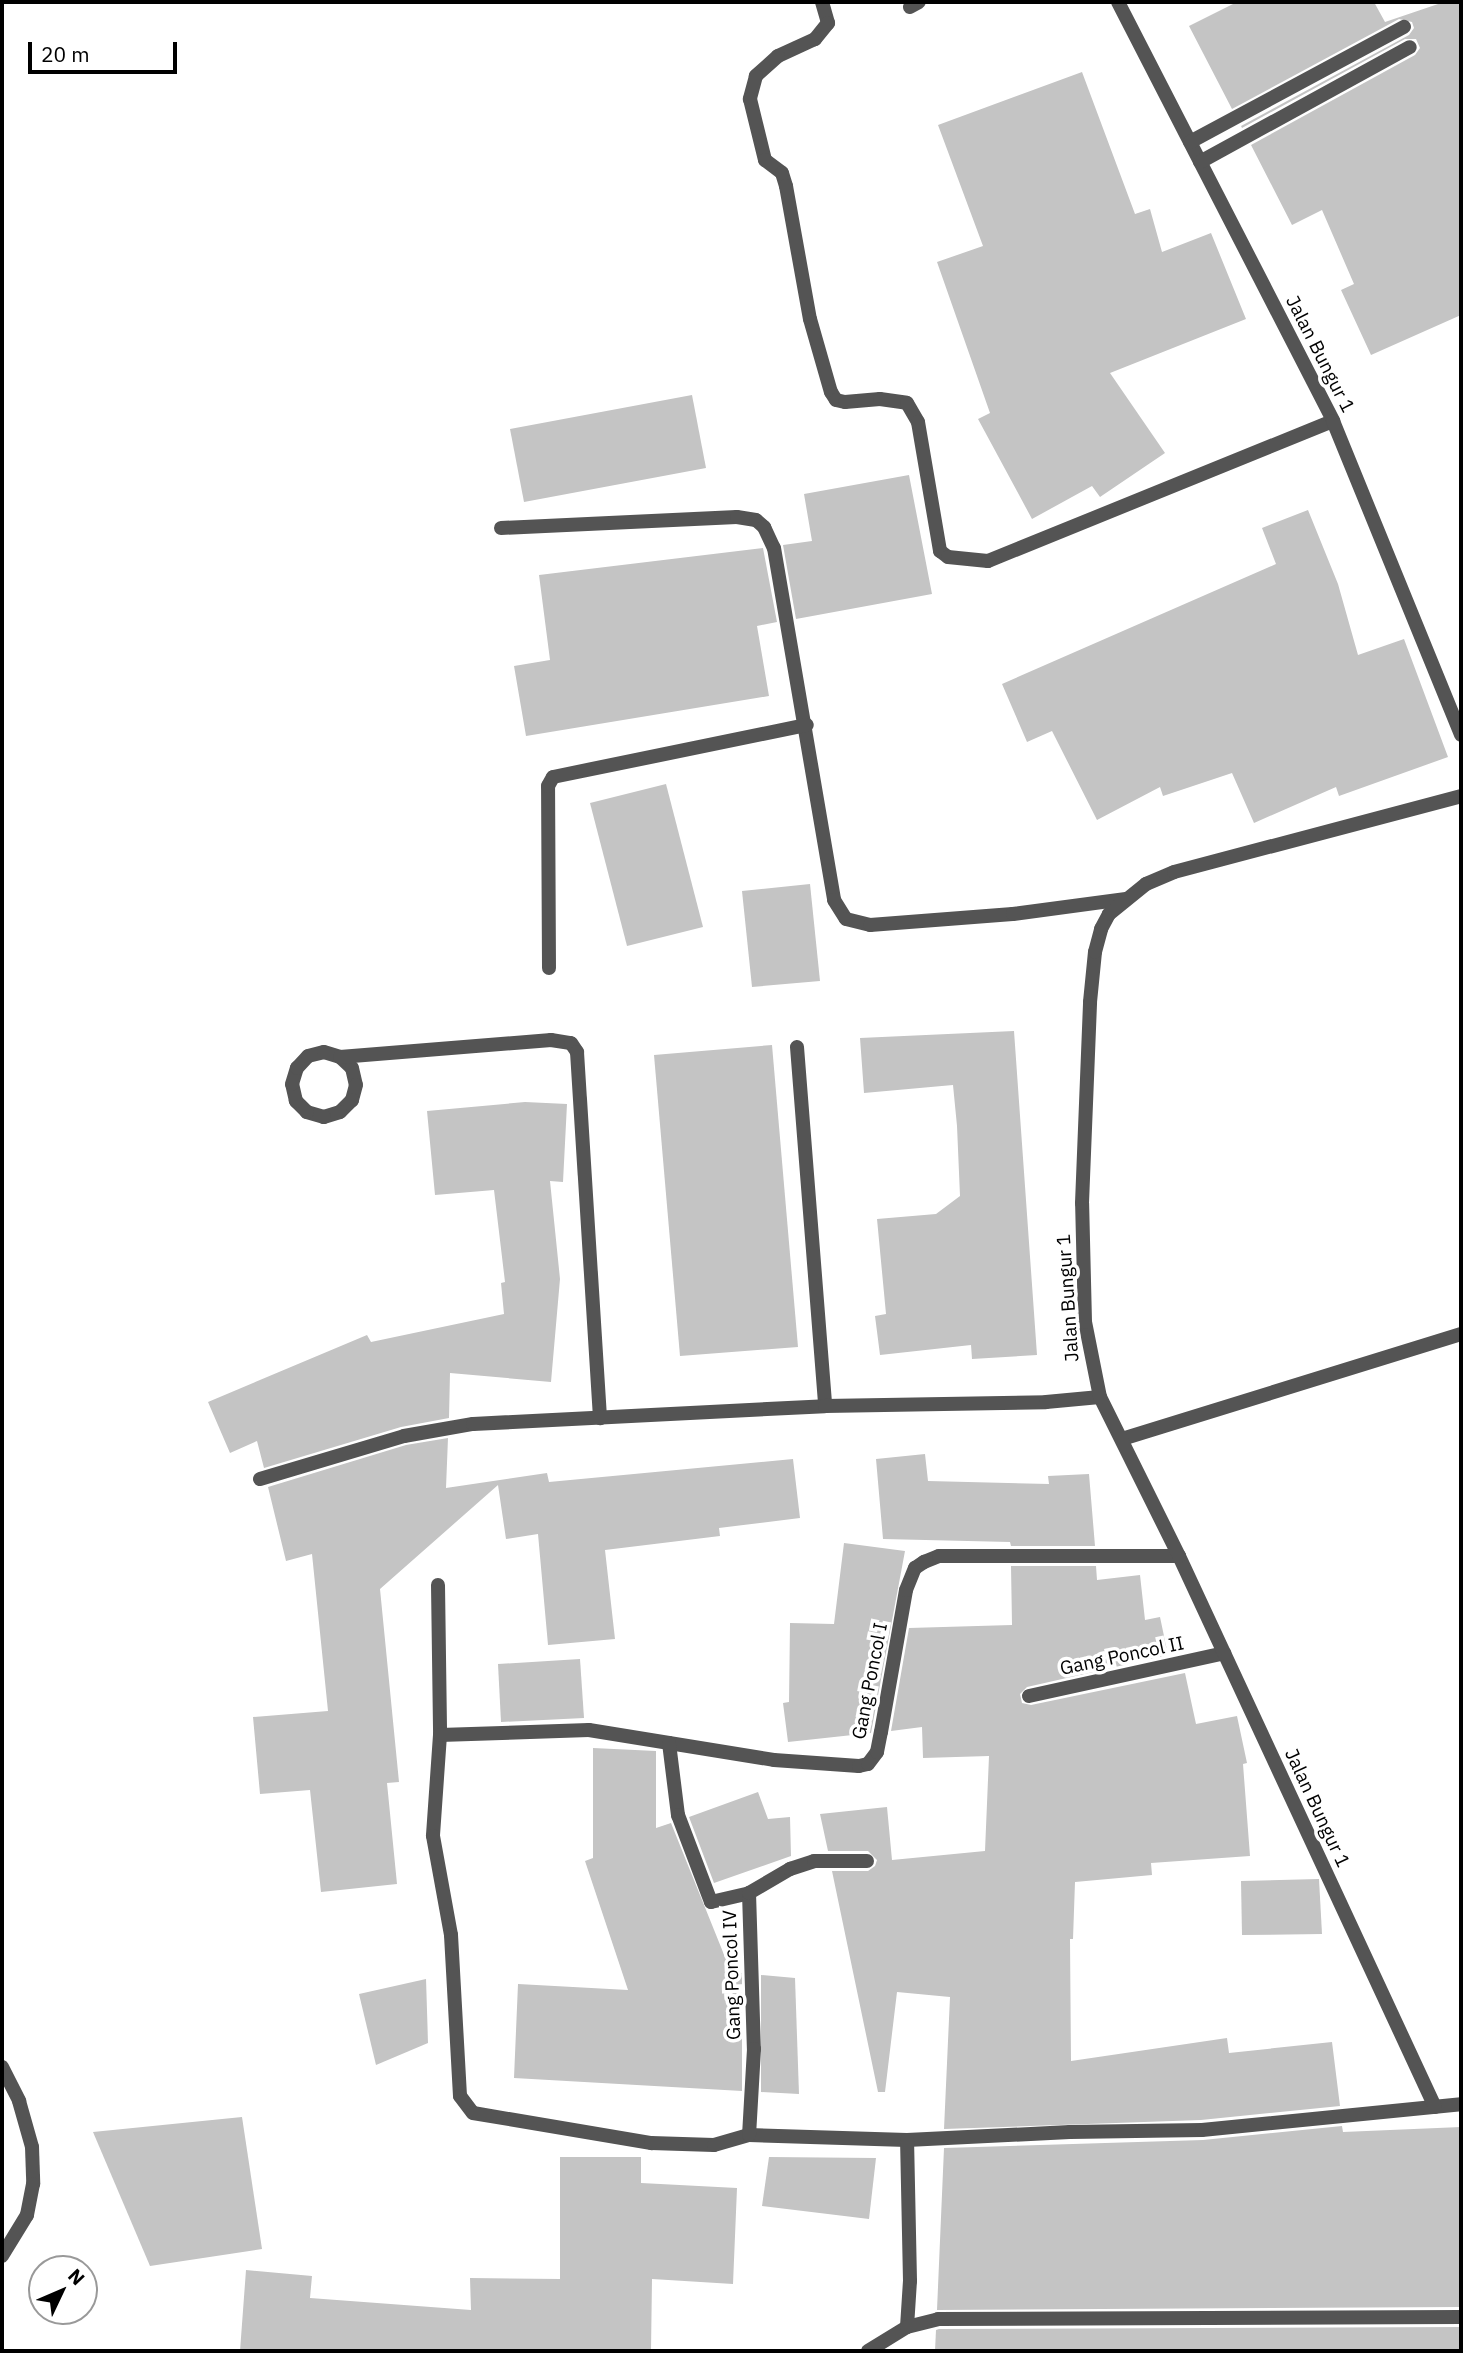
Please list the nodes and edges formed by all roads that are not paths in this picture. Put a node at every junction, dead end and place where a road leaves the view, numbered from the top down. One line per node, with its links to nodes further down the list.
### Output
1 (822, 2): 7 (street)
2 (1118, 2): 5 (street, Jalan Bungur 1)
3 (1404, 27): 5 (street)
4 (1410, 47): 6 (street)
5 (1190, 142): 6 (street, Jalan Bungur 1)
6 (1200, 162): 7 (street, Jalan Bungur 1)
7 (1333, 421): 10 (street, Jalan Bungur 1)
8 (500, 528): 9 (street)
9 (807, 725): 12 (street); 13 (street)
10 (1461, 734)
11 (1461, 796): 12 (street, Jalan Bungur 1)
12 (1126, 898): 17 (street, Jalan Bungur 1)
13 (549, 968)
14 (797, 1047): 18 (street)
15 (340, 1057): 15 (street); 19 (street)
16 (1461, 1334): 20 (street)
17 (1100, 1397): 18 (street); 20 (street, Jalan Bungur 1)
18 (825, 1406): 19 (street)
19 (600, 1418): 21 (street)
20 (1122, 1439): 22 (street, Jalan Bungur 1)
21 (260, 1479)
22 (1179, 1556): 24 (street, Jalan Bungur 1); 27 (street, Gang Poncol I)
23 (438, 1585): 26 (street)
24 (1224, 1653): 25 (street, Gang Poncol II); 32 (street, Jalan Bungur 1)
25 (1029, 1696)
26 (440, 1735): 27 (street, Gang Poncol I); 33 (street)
27 (669, 1743): 29 (street, Gang Poncol IV)
28 (867, 1861): 29 (street)
29 (749, 1893): 33 (street, Gang Poncol IV)
30 (2, 2067): 35 (street)
31 (1461, 2105): 32 (street)
32 (1435, 2107): 34 (street)
33 (749, 2135): 34 (street)
34 (907, 2140): 37 (street)
35 (2, 2256)
36 (1461, 2317): 37 (street)
37 (907, 2327): 38 (street)
38 (868, 2351)

